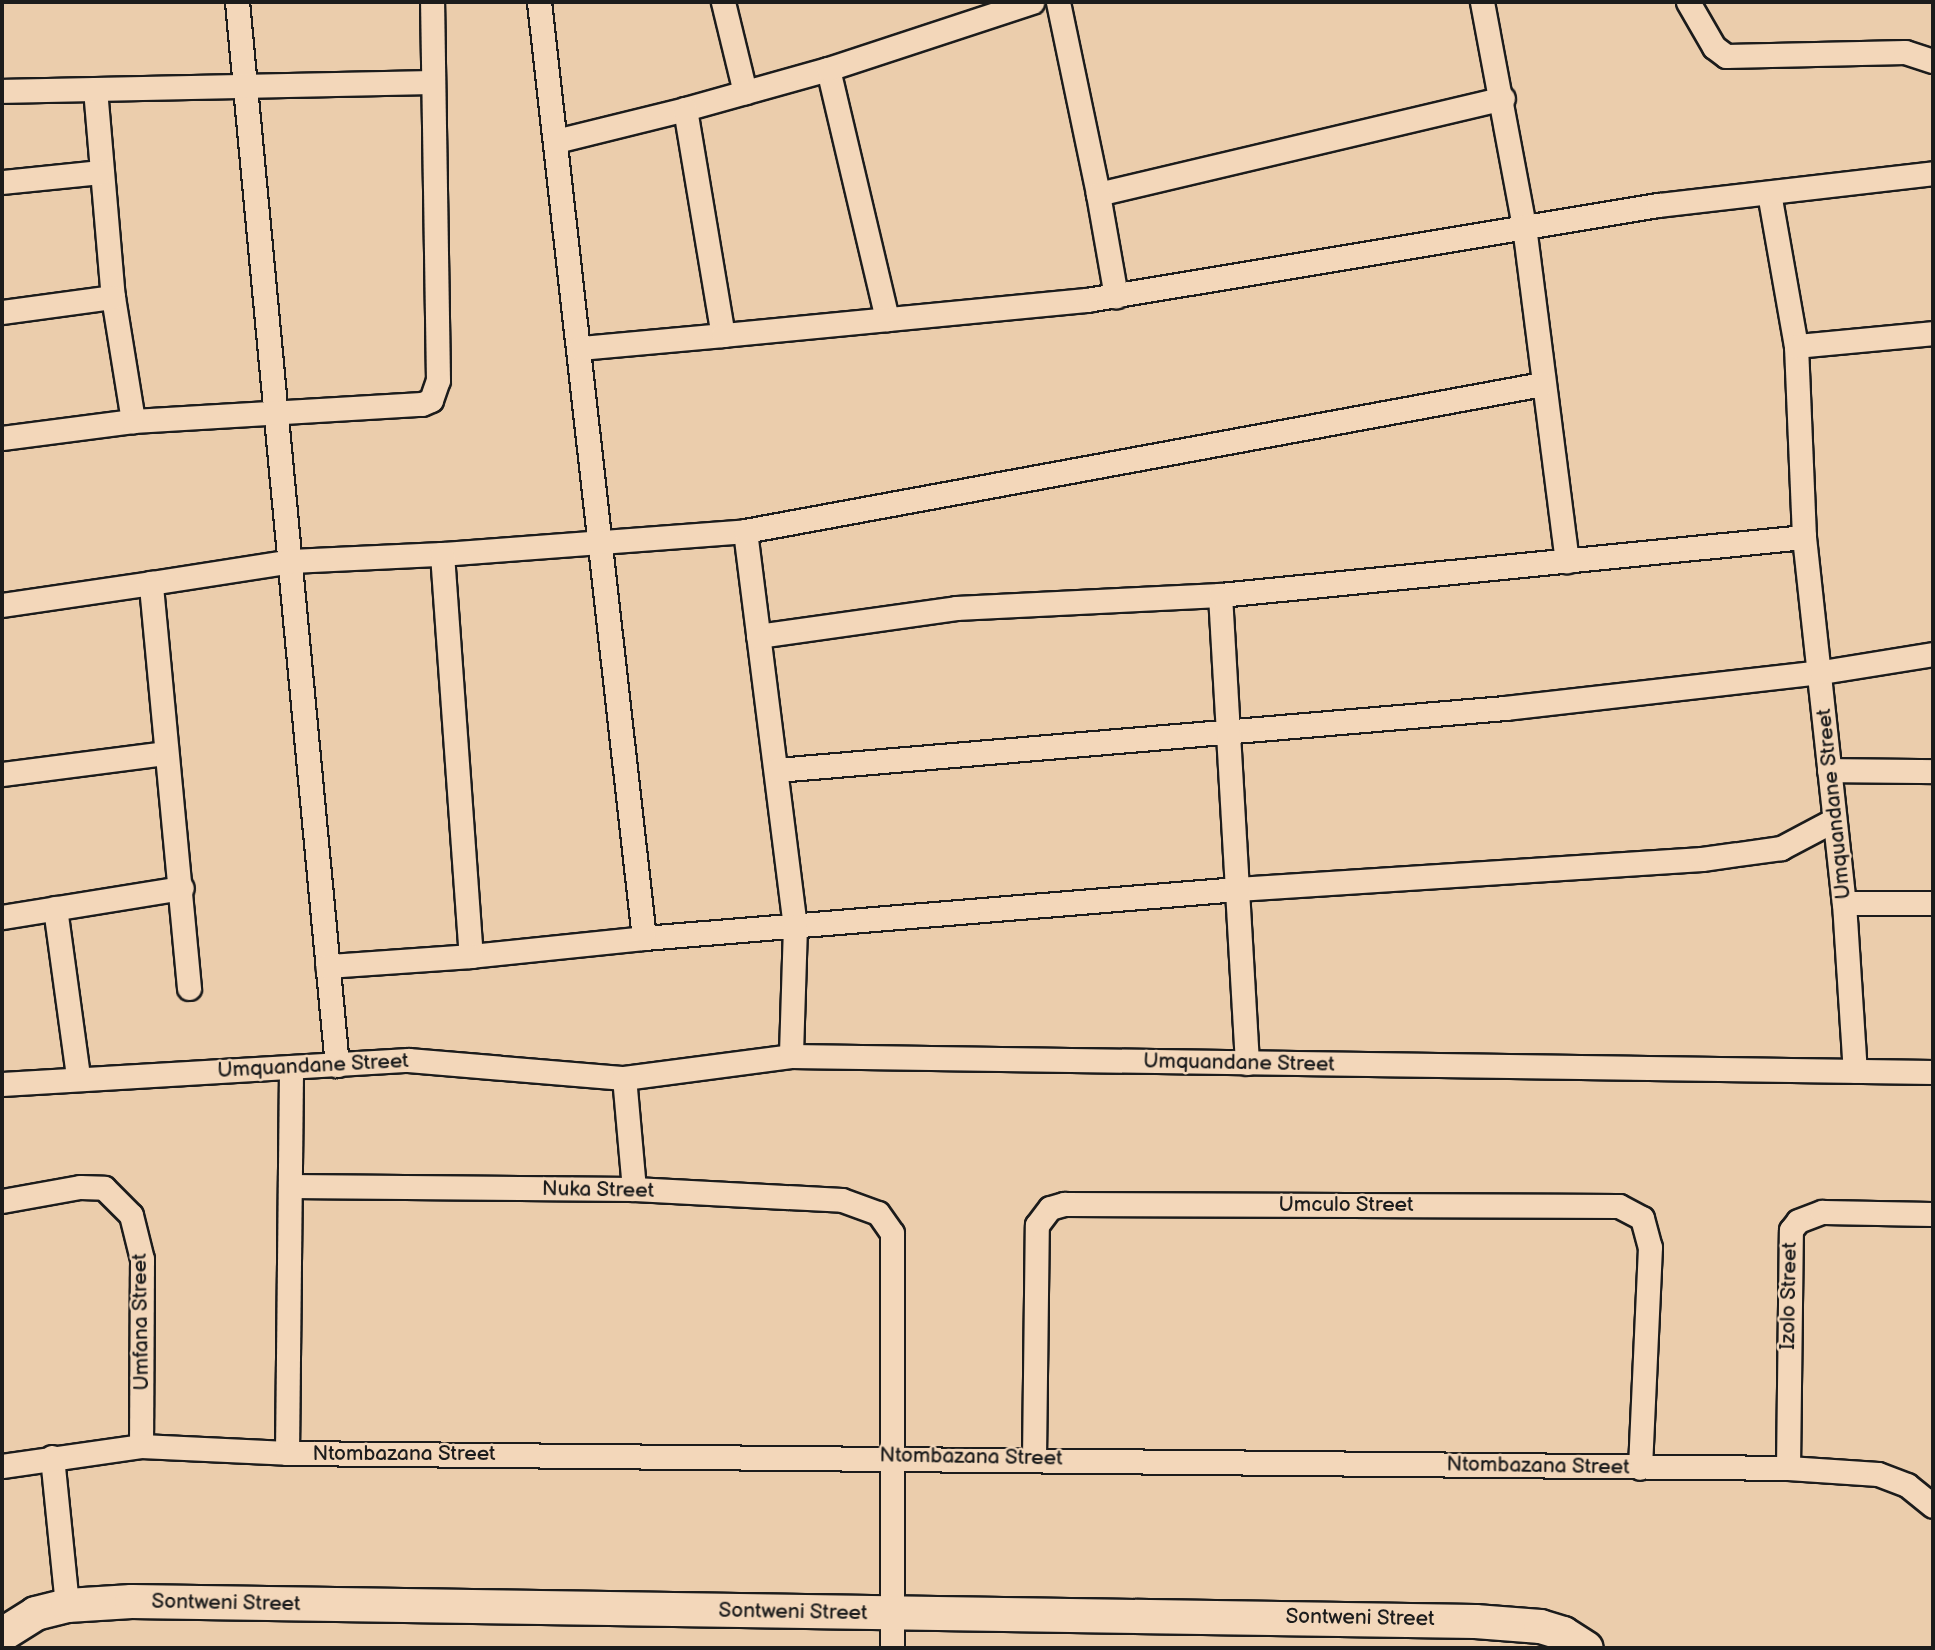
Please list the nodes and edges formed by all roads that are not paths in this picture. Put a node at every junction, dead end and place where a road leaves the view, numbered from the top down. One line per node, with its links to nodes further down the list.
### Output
1 (237, 2): 12 (street)
2 (432, 2): 11 (street)
3 (539, 2): 18 (street)
4 (723, 2): 15 (street)
5 (1031, 2): 10 (street)
6 (1058, 2): 23 (street)
7 (1482, 2): 16 (street)
8 (1688, 2): 9 (street)
9 (1933, 61)
10 (828, 69): 15 (street); 28 (street)
11 (433, 82): 12 (street); 34 (street)
12 (245, 86): 13 (street); 34 (street)
13 (95, 89): 14 (street); 19 (street)
14 (2, 91)
15 (745, 92): 17 (street)
16 (1503, 98): 23 (street); 24 (street)
17 (685, 109): 18 (street); 30 (street)
18 (556, 141): 32 (street)
19 (101, 172): 21 (street); 26 (street)
20 (1933, 173): 22 (street)
21 (2, 182)
22 (1769, 193): 24 (street); 31 (street, Umquandane Street)
23 (1098, 194): 25 (street)
24 (1524, 226): 25 (street); 33 (street)
25 (1116, 296): 28 (street)
26 (113, 297): 27 (street); 35 (street)
27 (2, 312)
28 (887, 319): 30 (street)
29 (1933, 333): 31 (street)
30 (723, 335): 32 (street)
31 (1796, 346): 38 (street, Umquandane Street)
32 (580, 348): 39 (street)
33 (1542, 384): 37 (street); 42 (street)
34 (274, 412): 35 (street); 41 (street)
35 (133, 421): 36 (street)
36 (2, 438)
37 (745, 531): 39 (street); 46 (street)
38 (1804, 537): 42 (street); 48 (street, Umquandane Street)
39 (599, 545): 40 (street); 63 (street)
40 (442, 554): 41 (street); 64 (street)
41 (291, 561): 43 (street); 65 (street)
42 (1567, 561): 44 (street)
43 (151, 583): 45 (street); 50 (street)
44 (1220, 595): 46 (street); 49 (street)
45 (2, 605)
46 (758, 636): 51 (street)
47 (1933, 654): 48 (street)
48 (1822, 671): 49 (street); 52 (street, Umquandane Street)
49 (1226, 734): 51 (street); 57 (street)
50 (165, 753): 54 (street); 56 (street)
51 (777, 770): 62 (street)
52 (1829, 771): 53 (street); 55 (street, Umquandane Street)
53 (1933, 771)
54 (2, 774)
55 (1832, 821): 57 (street); 58 (street, Umquandane Street)
56 (182, 888): 60 (street); 66 (street)
57 (1237, 888): 62 (street); 68 (street)
58 (1844, 903): 59 (street); 71 (street, Umquandane Street)
59 (1933, 903)
60 (55, 908): 61 (street); 73 (street)
61 (2, 917)
62 (795, 926): 63 (street); 67 (street)
63 (645, 938): 64 (street)
64 (471, 956): 65 (street)
65 (327, 966): 69 (street)
66 (189, 988)
67 (791, 1056): 68 (street, Umquandane Street); 74 (street, Umquandane Street)
68 (1247, 1063): 71 (street, Umquandane Street)
69 (337, 1065): 70 (street, Umquandane Street); 74 (street, Umquandane Street)
70 (291, 1067): 73 (street, Umquandane Street); 76 (street)
71 (1855, 1071): 72 (street, Umquandane Street)
72 (1933, 1072)
73 (78, 1077): 75 (street, Umquandane Street)
74 (625, 1078): 77 (street)
75 (2, 1084)
76 (290, 1186): 77 (street, Nuka Street); 81 (street)
77 (635, 1189): 82 (street, Nuka Street)
78 (2, 1201): 80 (street, Umfana Street)
79 (1933, 1213): 87 (street, Izolo Street)
80 (141, 1446): 81 (street, Ntombazana Street); 83 (street, Ntombazana Street)
81 (287, 1453): 82 (street, Ntombazana Street)
82 (892, 1456): 84 (street, Ntombazana Street); 90 (street)
83 (52, 1457): 85 (street, Ntombazana Street); 89 (street)
84 (1034, 1458): 86 (street, Ntombazana Street); 86 (street, Umculo Street)
85 (2, 1465)
86 (1640, 1468): 87 (street, Ntombazana Street)
87 (1788, 1468): 88 (street, Ntombazana Street)
88 (1933, 1506)
89 (67, 1605): 90 (street, Sontweni Street); 91 (street, Sontweni Street)
90 (894, 1614): 92 (street); 93 (street, Sontweni Street)
91 (2, 1634)
92 (892, 1648)
93 (1586, 1648)

